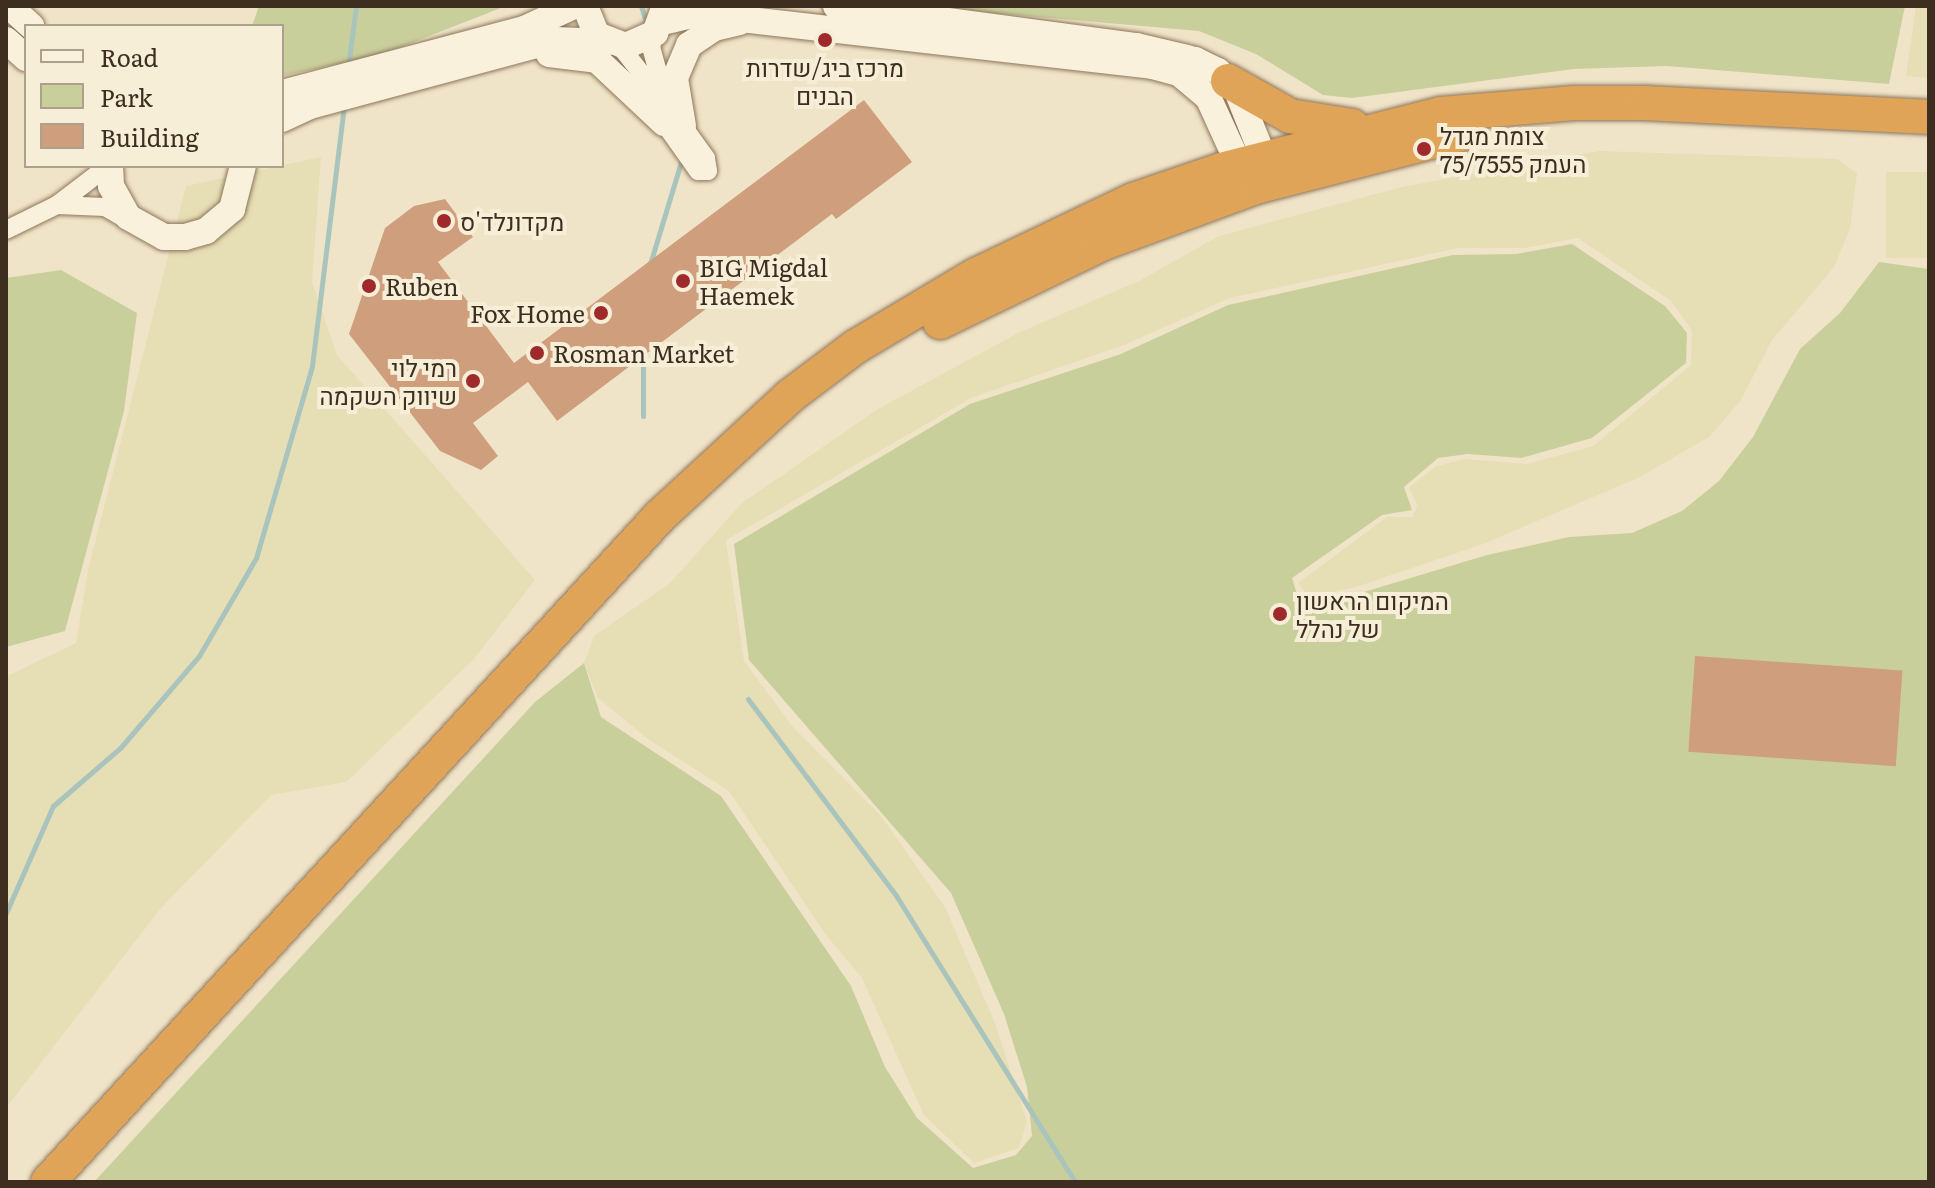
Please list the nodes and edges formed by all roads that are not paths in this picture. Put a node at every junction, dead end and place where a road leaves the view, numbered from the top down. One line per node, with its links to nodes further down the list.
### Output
1 (9, 6): 8 (main road)
2 (532, 6): 11 (main road)
3 (574, 6): 11 (main road)
4 (585, 6): 10 (main road)
5 (836, 6): 13 (main road)
6 (660, 20): 7 (main road); 10 (main road); 19 (street)
7 (750, 20): 19 (main road); 22 (main road)
8 (29, 24)
9 (6, 40): 12 (main road)
10 (614, 44): 11 (main road); 19 (street)
11 (496, 46): 14 (main road); 17 (main road); 19 (main road)
12 (24, 56)
13 (1228, 81): 18 (highway); 22 (main road)
14 (284, 93)
15 (1731, 104): 16 (highway); 18 (highway); 22 (highway)
16 (1929, 117)
17 (284, 118)
18 (1400, 123): 22 (highway)
19 (673, 125)
20 (106, 168): 24 (street)
21 (109, 168): 26 (main road)
22 (1254, 169): 27 (highway)
23 (244, 172): 26 (main road)
24 (57, 205): 25 (street); 26 (street)
25 (6, 230)
26 (145, 230)
27 (48, 1182)

